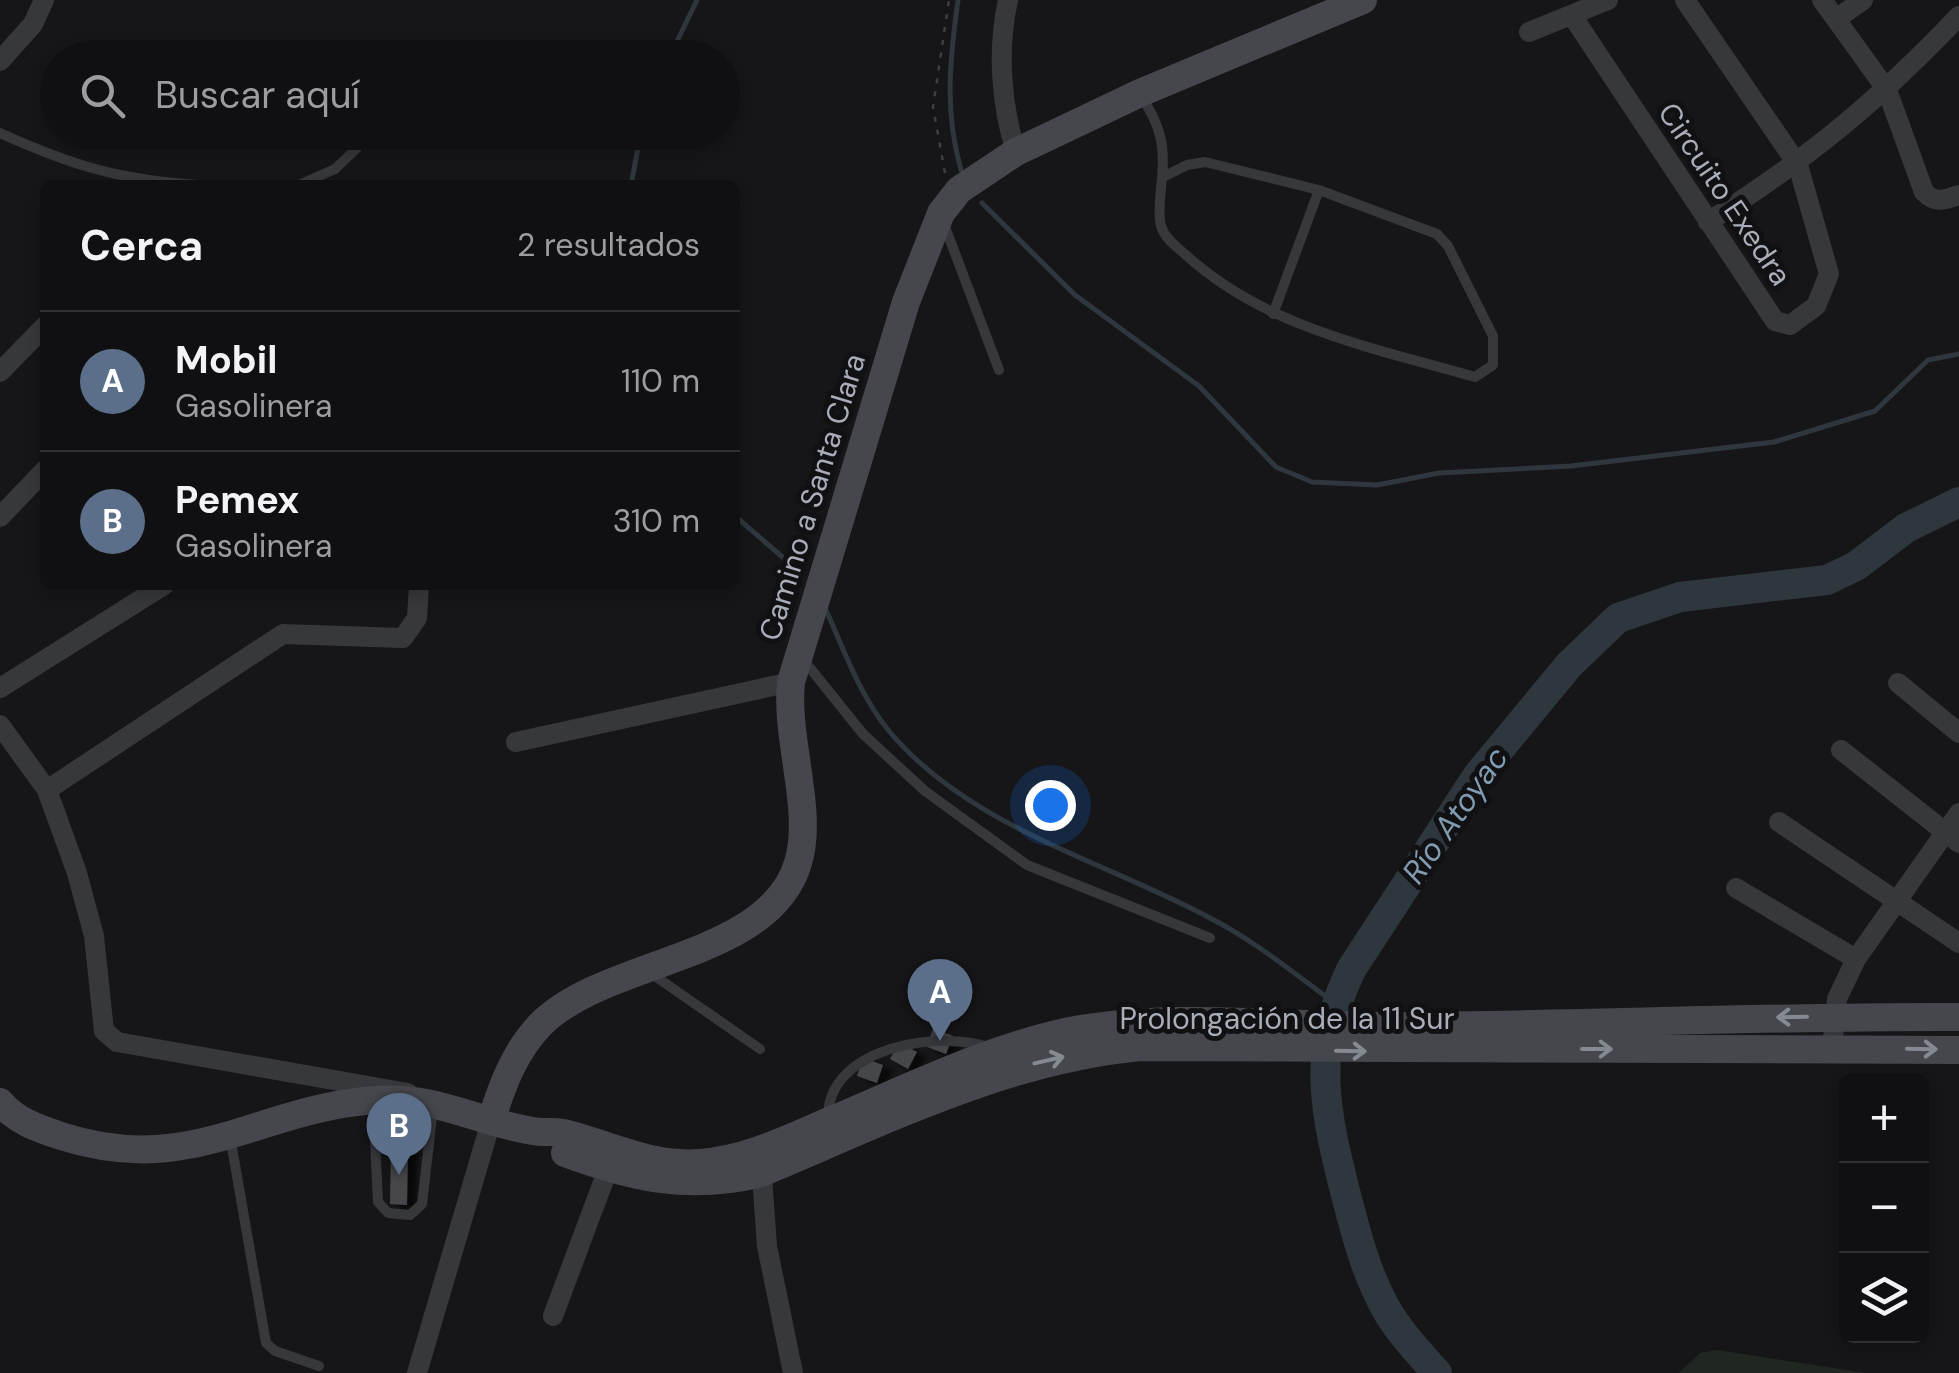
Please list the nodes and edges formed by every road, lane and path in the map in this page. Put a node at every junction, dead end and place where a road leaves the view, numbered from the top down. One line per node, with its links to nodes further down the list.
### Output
1 (44, 0): 14 (street)
2 (949, 0): 26 (path)
3 (1028, 0): 9 (street)
4 (1363, 0): 16 (main road, Camino a Santa Clara)
5 (1608, 0): 11 (street)
6 (1685, 0): 20 (street, Circuito Exedra)
7 (1822, 0): 12 (street)
8 (1863, 0): 12 (street)
9 (1007, 5): 19 (street)
10 (1959, 16): 15 (street)
11 (1573, 17): 13 (street); 27 (street, Circuito Exedra)
12 (1836, 19): 15 (street)
13 (1529, 32)
14 (0, 62)
15 (1886, 90): 20 (street); 25 (street)
16 (1140, 93): 19 (main road, Camino a Santa Clara); 21 (lane)
17 (0, 133): 22 (lane)
18 (354, 150): 23 (lane)
19 (1016, 152): 26 (main road, Camino a Santa Clara)
20 (1798, 165): 27 (street); 27 (street, Circuito Exedra)
21 (1162, 177): 24 (lane); 28 (lane)
22 (128, 180)
23 (311, 180)
24 (1320, 190): 28 (lane); 28 (lane)
25 (1959, 195)
26 (947, 206): 30 (lane); 36 (main road, Camino a Santa Clara)
27 (1708, 222)
28 (1273, 314)
29 (40, 331): 31 (street)
30 (999, 370)
31 (0, 372)
32 (40, 475): 33 (street)
33 (0, 517)
34 (156, 590): 39 (street)
35 (419, 590): 44 (street)
36 (798, 653): 37 (main road, Camino a Santa Clara); 50 (lane)
37 (790, 682): 42 (street); 53 (main road, Camino a Santa Clara)
38 (1898, 683): 41 (street)
39 (0, 688)
40 (0, 725): 44 (street)
41 (1959, 733)
42 (516, 742)
43 (1841, 750): 47 (street)
44 (47, 790): 62 (street)
45 (1959, 813): 47 (street)
46 (1779, 822): 49 (street)
47 (1952, 838): 49 (street)
48 (1736, 888): 52 (street)
49 (1896, 905): 51 (street); 52 (street)
50 (1210, 938)
51 (1959, 943)
52 (1856, 959): 54 (street)
53 (644, 969): 59 (lane); 67 (main road, Camino a Santa Clara)
54 (1833, 1016): 55 (main road, Prolongación de la 11 Sur); 56 (main road, Prolongación de la 11 Sur, one-way to 56); 58 (street)
55 (1959, 1017)
56 (1499, 1037): 57 (main road, Prolongación de la 11 Sur); 58 (main road, Prolongación de la 11 Sur, one-way to 58)
57 (1086, 1041): 61 (main road, Prolongación de la 11 Sur); 69 (main road, Prolongación de la 11 Sur, one-way to 57)
58 (1832, 1048): 60 (main road, Prolongación de la 11 Sur, one-way to 60)
59 (760, 1049)
60 (1959, 1050)
61 (1002, 1052): 69 (main road, Prolongación de la 11 Sur); 69 (lane)
62 (321, 1077): 64 (street); 66 (street)
63 (373, 1100): 64 (main road, Prolongación de la 11 Sur); 64 (lane); 66 (main road, Prolongación de la 11 Sur)
64 (433, 1101): 67 (main road, Prolongación de la 11 Sur)
65 (0, 1102): 70 (main road, Prolongación de la 11 Sur)
66 (314, 1111): 70 (main road, Prolongación de la 11 Sur)
67 (492, 1118): 68 (main road, Prolongación de la 11 Sur); 75 (street)
68 (531, 1131): 71 (main road, Prolongación de la 11 Sur); 72 (main road, Prolongación de la 11 Sur)
69 (830, 1132): 71 (main road, Prolongación de la 11 Sur)
70 (230, 1135): 74 (lane)
71 (761, 1162): 72 (main road, Prolongación de la 11 Sur); 76 (street)
72 (608, 1169): 73 (street)
73 (552, 1316)
74 (318, 1366)
75 (417, 1373)
76 (793, 1373)

